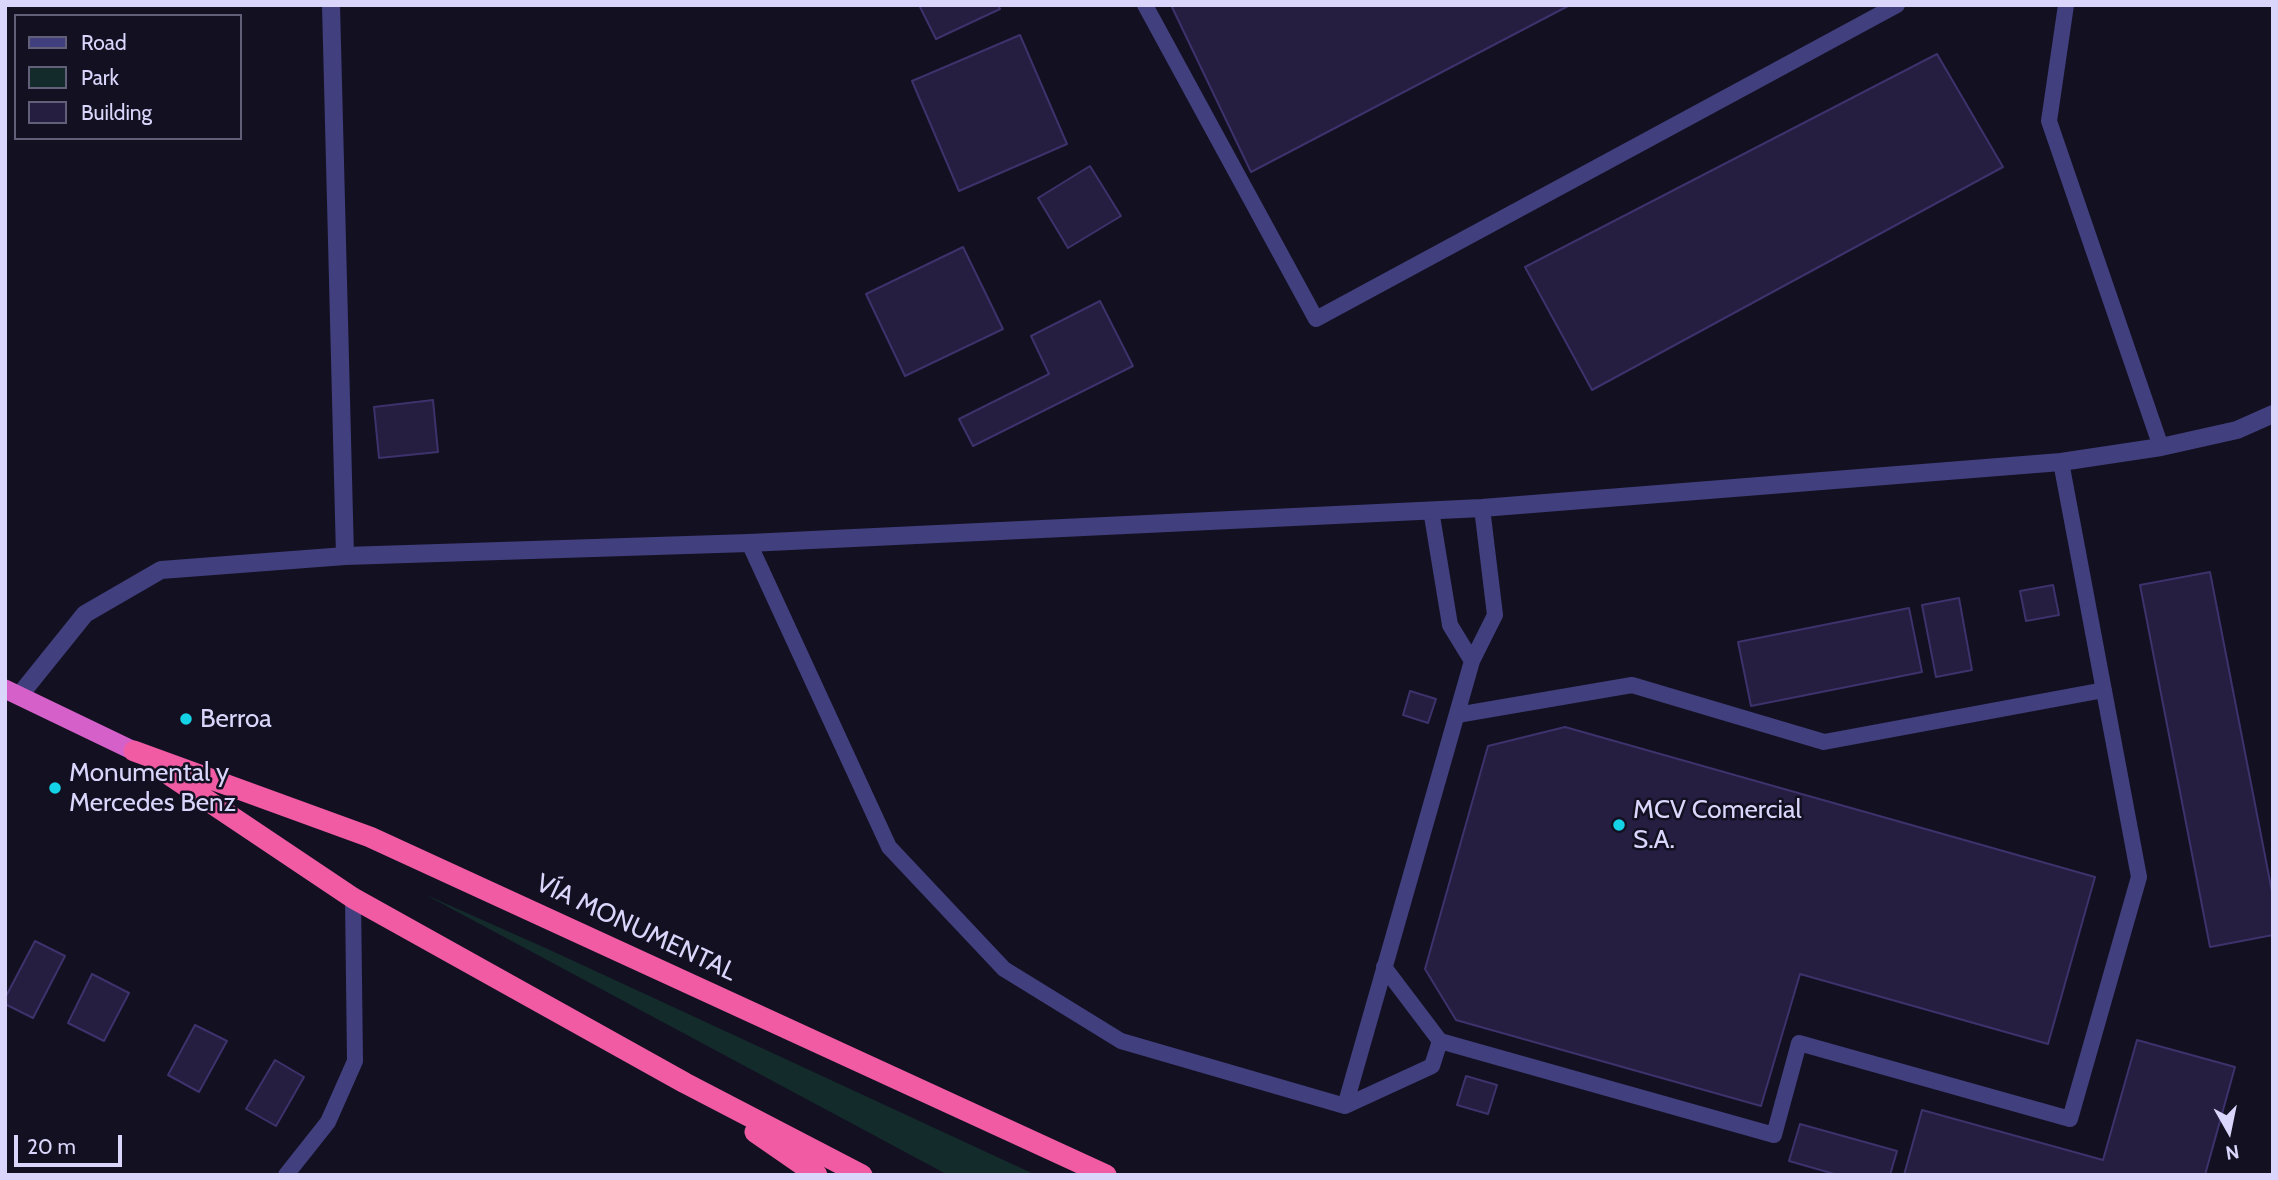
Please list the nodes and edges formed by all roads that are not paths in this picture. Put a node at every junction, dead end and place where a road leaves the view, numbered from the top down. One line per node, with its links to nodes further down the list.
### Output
1 (331, 5): 13 (street)
2 (1145, 5): 3 (lane)
3 (1896, 5)
4 (2066, 5): 8 (lane)
5 (2273, 414): 7 (street)
6 (2273, 425): 7 (lane)
7 (2237, 430): 8 (street)
8 (2161, 447): 9 (street)
9 (2061, 462): 10 (street); 15 (lane)
10 (1482, 508): 11 (street); 14 (lane)
11 (1431, 510): 12 (street); 14 (lane)
12 (749, 543): 13 (street); 23 (lane)
13 (345, 556): 16 (street)
14 (1472, 661): 17 (lane)
15 (2104, 690): 17 (lane); 21 (lane)
16 (12, 693): 18 (highway, VÍA MONUMENTAL)
17 (1457, 715): 20 (lane)
18 (134, 751): 19 (highway, VÍA MONUMENTAL); 27 (highway, VÍA MONUMENTAL)
19 (353, 898): 22 (highway, VÍA MONUMENTAL); 24 (lane)
20 (1384, 967): 21 (lane); 23 (lane)
21 (1440, 1041): 23 (lane)
22 (685, 1083): 25 (highway); 26 (highway, VÍA MONUMENTAL)
23 (1345, 1106)
24 (286, 1175)
25 (817, 1175)
26 (862, 1175)
27 (1106, 1175)

